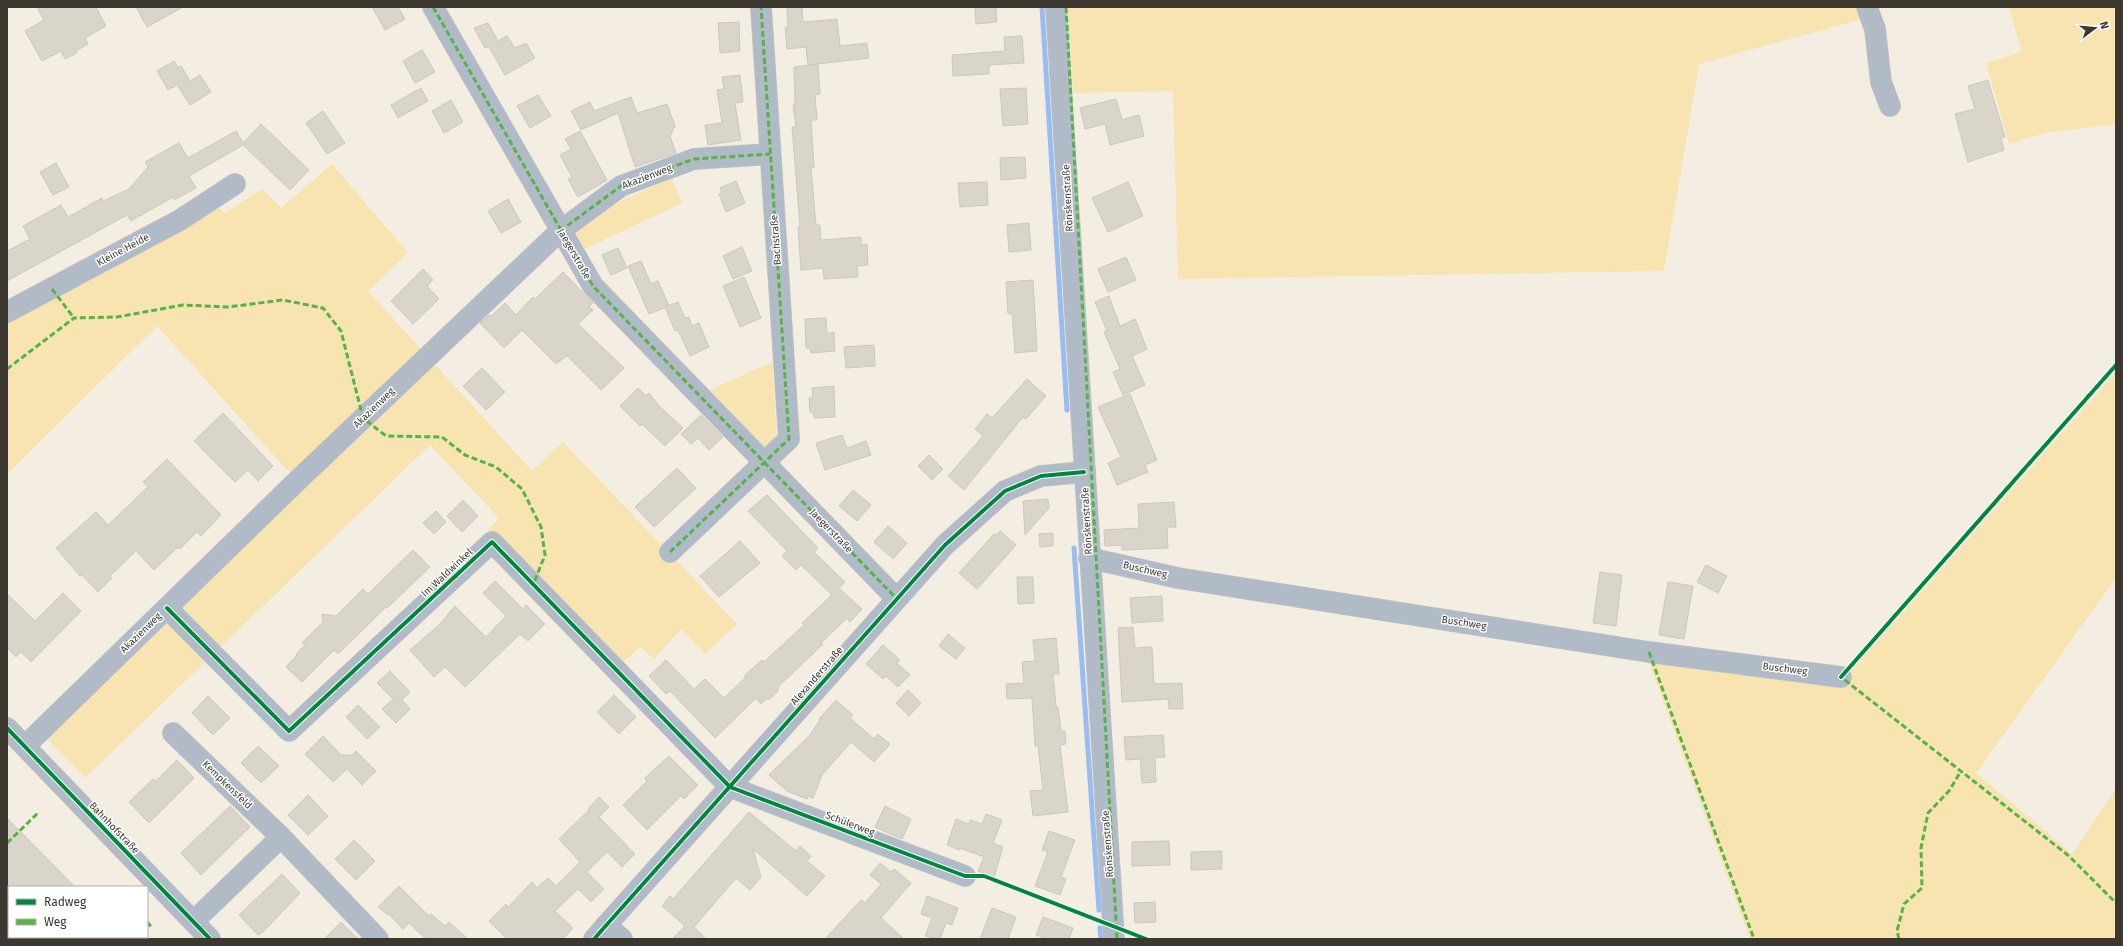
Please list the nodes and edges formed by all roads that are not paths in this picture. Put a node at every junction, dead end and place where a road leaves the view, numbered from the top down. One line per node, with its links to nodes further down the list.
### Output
1 (433, 7): 8 (street, Jaegerstraße)
2 (761, 7): 6 (street, Bachstraße)
3 (1056, 7): 11 (street, Rönskenstraße)
4 (1867, 7): 5 (street)
5 (1890, 106)
6 (770, 154): 8 (street, Akazienweg); 10 (street, Bachstraße)
7 (235, 184): 9 (street, Kleine Heide)
8 (560, 231): 10 (street, Jaegerstraße); 15 (street, Akazienweg)
9 (7, 312)
10 (765, 464): 12 (street); 14 (street, Jaegerstraße)
11 (1084, 472): 13 (street, Rönskenstraße); 14 (street, Alexanderstraße)
12 (670, 552)
13 (1089, 558): 16 (street, Buschweg); 28 (street, Rönskenstraße)
14 (896, 598): 20 (street, Alexanderstraße)
15 (167, 608): 19 (street, Akazienweg); 20 (street, Im Waldwinkel)
16 (1841, 677)
17 (7, 728): 19 (street, Bahnhofstraße)
18 (174, 733): 21 (street, Kempkensfeld)
19 (25, 746): 23 (street, Bahnhofstraße)
20 (730, 787): 22 (street, Schülerweg); 24 (street, Alexanderstraße)
21 (281, 837): 23 (street); 26 (street, Kempkensfeld)
22 (965, 876)
23 (194, 921): 25 (street, Bahnhofstraße)
24 (600, 932): 27 (street)
25 (210, 939)
26 (378, 939)
27 (622, 939)
28 (1114, 939)

